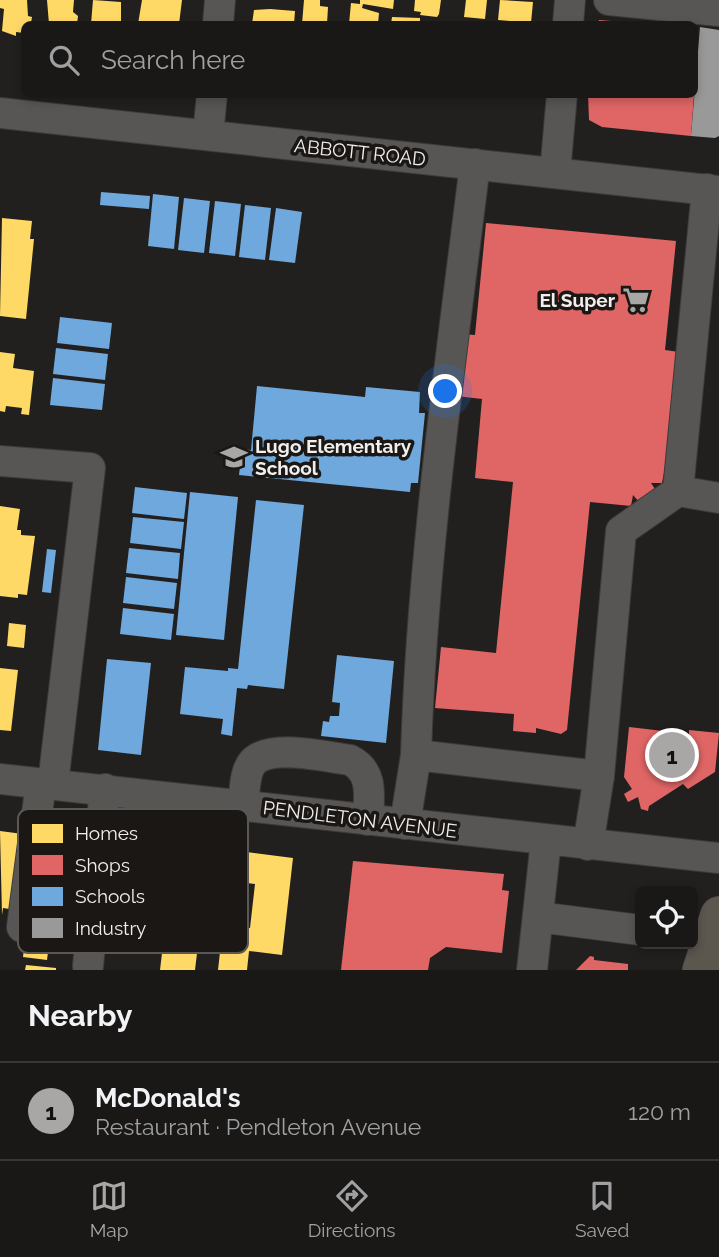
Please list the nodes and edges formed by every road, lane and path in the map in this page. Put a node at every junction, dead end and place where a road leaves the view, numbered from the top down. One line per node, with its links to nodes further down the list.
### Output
1 (220, 0): 5 (street)
2 (570, 0): 6 (street)
3 (609, 0): 4 (street)
4 (719, 11)
5 (218, 21)
6 (568, 21)
7 (212, 98): 10 (street)
8 (562, 98): 12 (street)
9 (0, 113): 10 (street, ABBOTT ROAD)
10 (208, 135): 11 (street, ABBOTT ROAD)
11 (475, 164): 12 (street, ABBOTT ROAD); 17 (street)
12 (555, 173): 13 (street, ABBOTT ROAD)
13 (713, 190): 15 (street)
14 (0, 461): 20 (street)
15 (678, 491): 16 (street); 18 (street)
16 (719, 498)
17 (416, 755): 18 (street); 26 (street)
18 (599, 776): 28 (street)
19 (0, 779): 20 (street, PENDLETON AVENUE)
20 (47, 784): 21 (street, PENDLETON AVENUE); 23 (street)
21 (105, 789): 22 (street, PENDLETON AVENUE); 24 (street)
22 (243, 805): 25 (street, PENDLETON AVENUE); 25 (street)
23 (43, 809)
24 (103, 809)
25 (368, 820): 26 (street, PENDLETON AVENUE)
26 (405, 824): 27 (street, PENDLETON AVENUE)
27 (546, 840): 28 (street, PENDLETON AVENUE); 31 (street)
28 (588, 845): 29 (street, PENDLETON AVENUE)
29 (719, 858)
30 (719, 915): 36 (main road)
31 (538, 917): 32 (street); 35 (street)
32 (635, 929)
33 (89, 953): 34 (street)
34 (88, 966)
35 (533, 970)
36 (701, 970)

